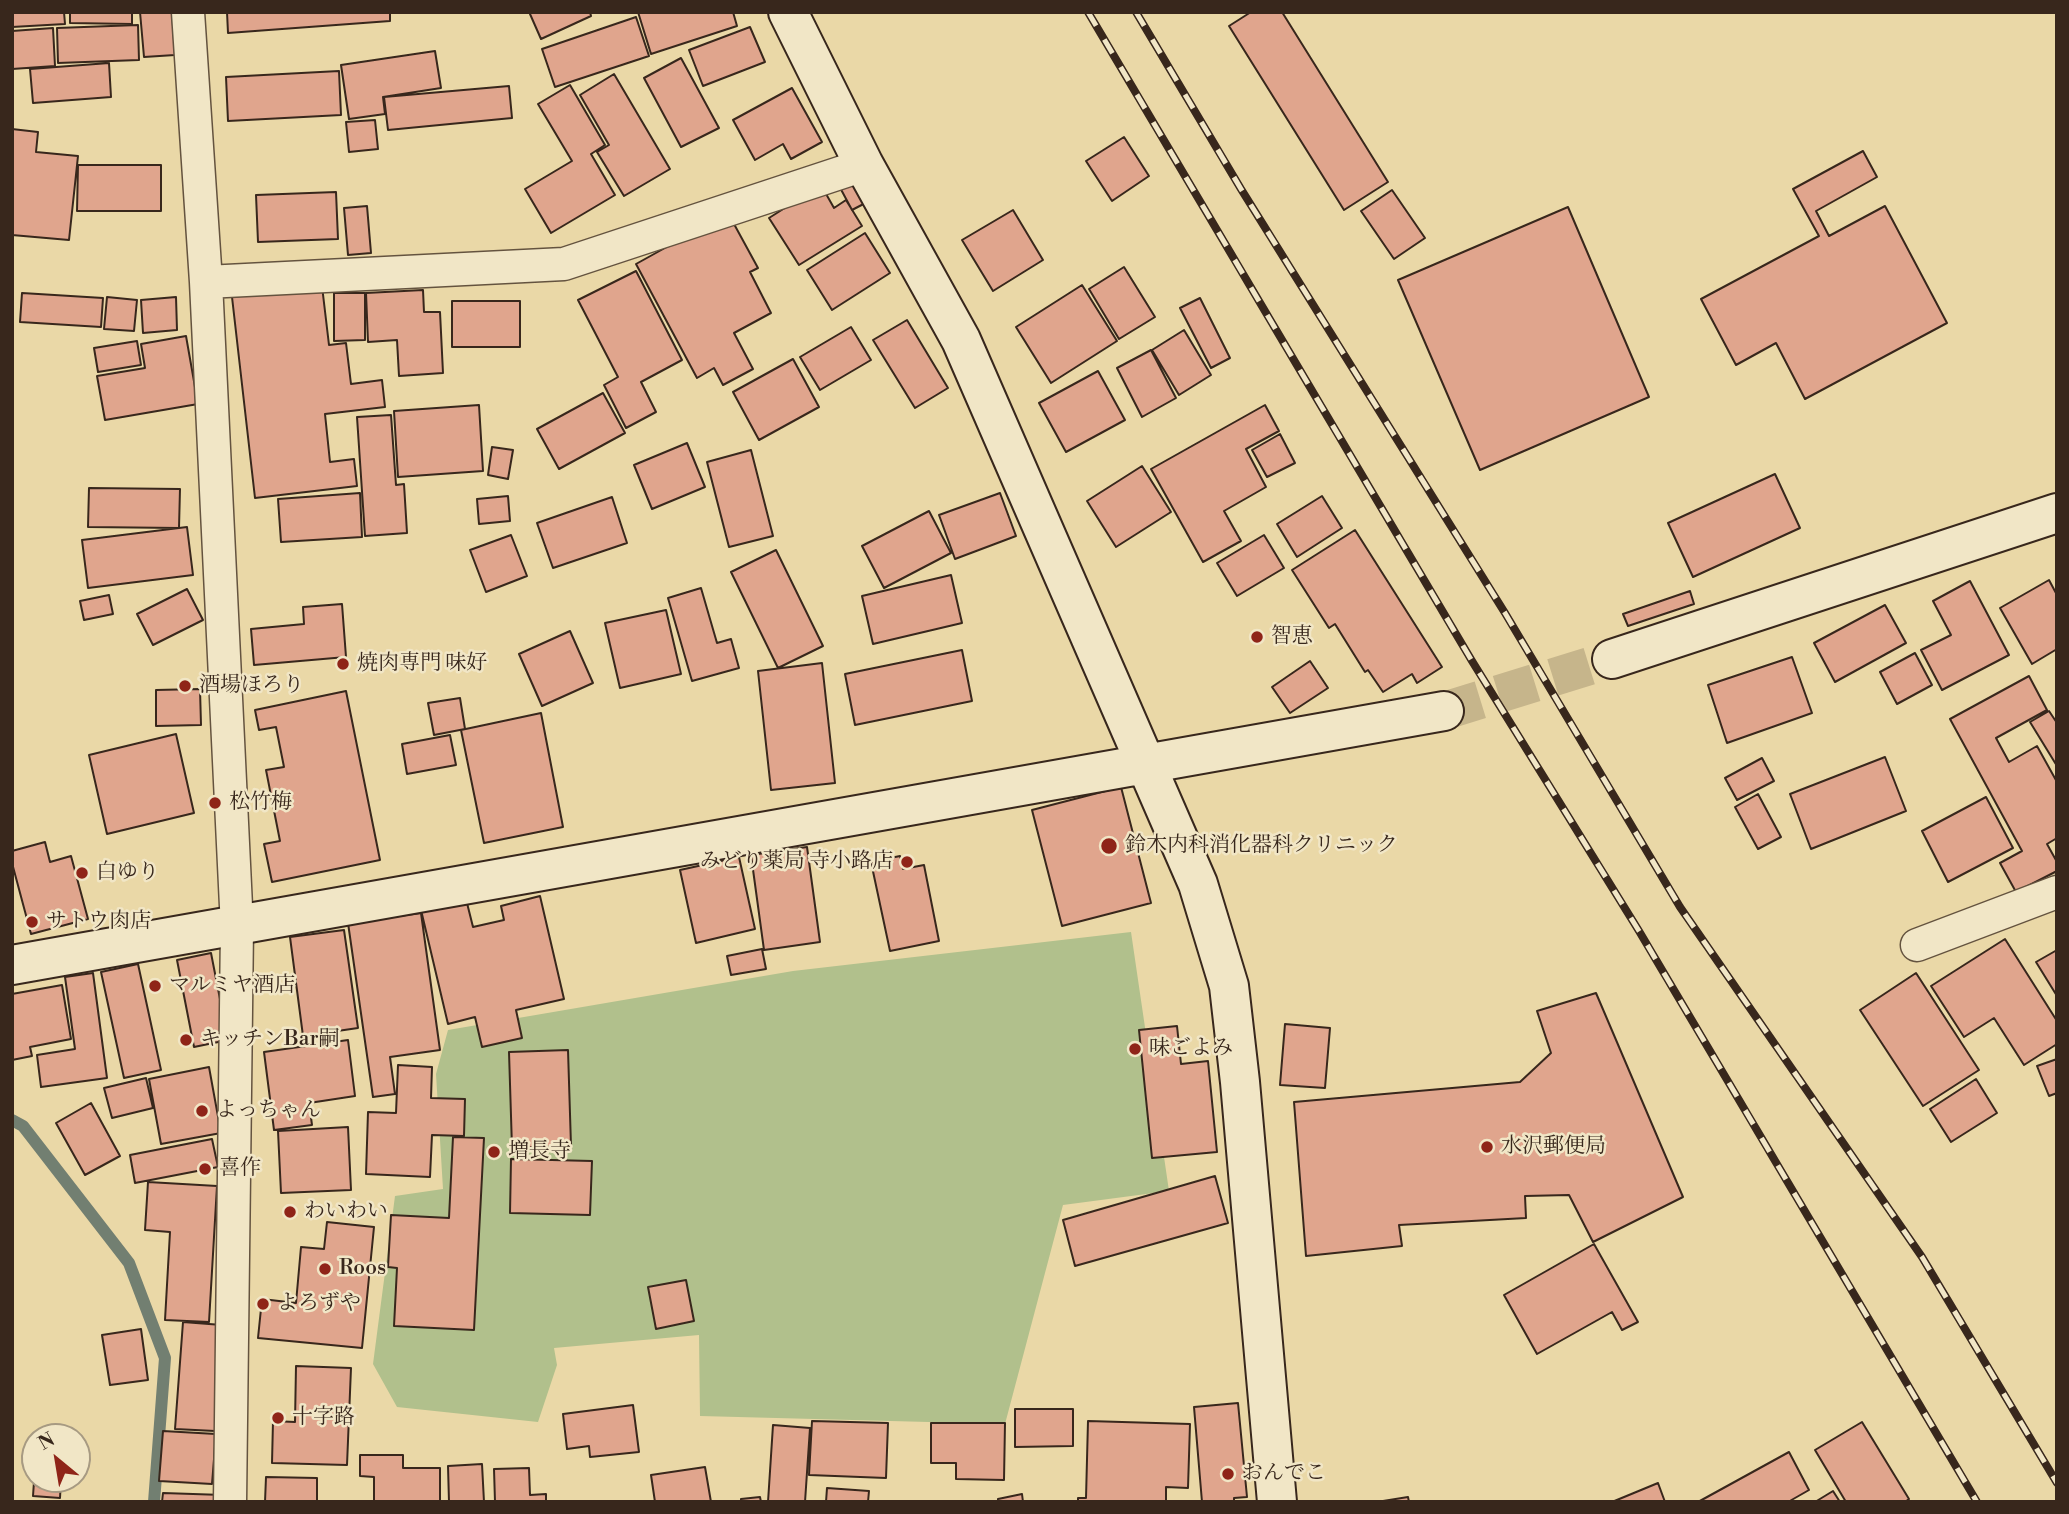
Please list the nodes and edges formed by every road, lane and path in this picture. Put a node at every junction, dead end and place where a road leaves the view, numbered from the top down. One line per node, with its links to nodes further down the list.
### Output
1 (188, 12): 4 (street)
2 (788, 12): 3 (street)
3 (864, 165): 4 (street); 8 (street)
4 (206, 282): 10 (street)
5 (2057, 513): 6 (street)
6 (1612, 659)
7 (1444, 711): 8 (street)
8 (1145, 766): 10 (street); 14 (street)
9 (2057, 892): 11 (street)
10 (237, 927): 12 (street); 13 (street)
11 (1917, 946)
12 (12, 965)
13 (230, 1502)
14 (1277, 1502)

